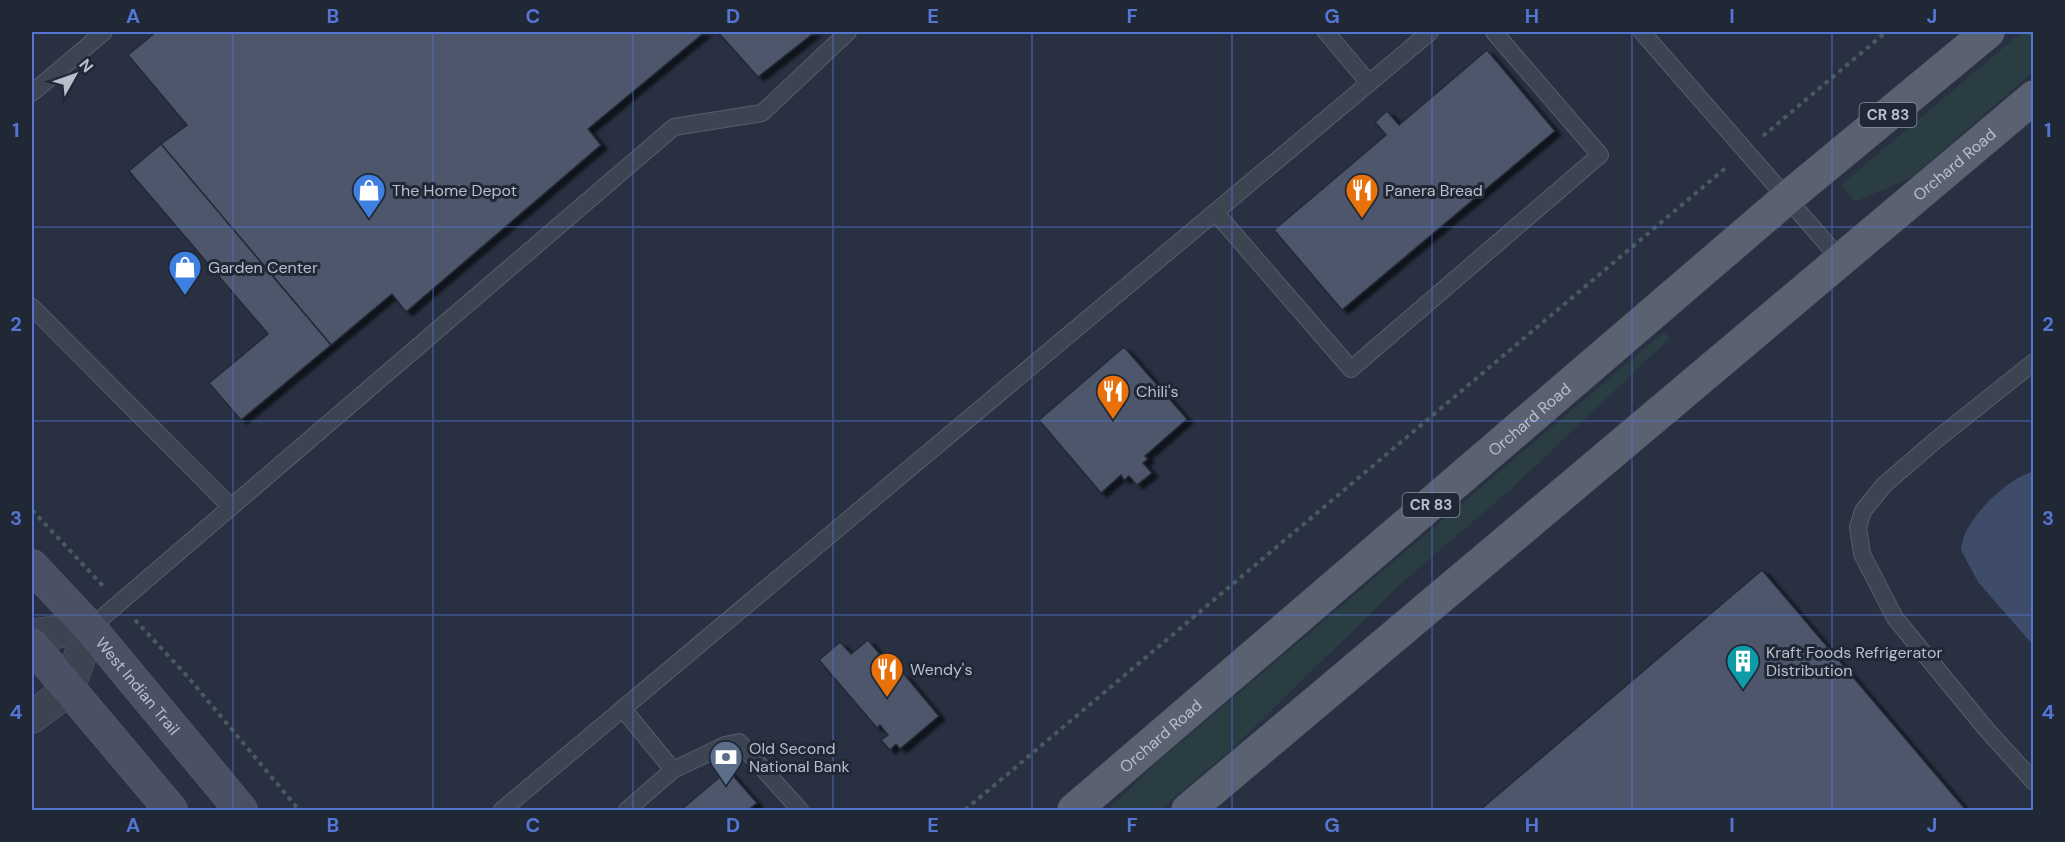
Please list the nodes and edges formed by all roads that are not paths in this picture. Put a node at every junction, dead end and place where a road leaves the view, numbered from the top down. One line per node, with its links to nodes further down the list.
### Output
1 (104, 32): 9 (lane)
2 (848, 32): 16 (lane)
3 (1326, 32): 8 (lane)
4 (1430, 32): 8 (lane)
5 (1494, 32): 12 (lane)
6 (1642, 32): 11 (lane)
7 (1988, 32): 11 (main road, Orchard Road / CR 83)
8 (1369, 83): 12 (lane)
9 (32, 93)
10 (2034, 97): 13 (main road, Orchard Road)
11 (1787, 198): 13 (lane); 31 (main road, Orchard Road / CR 83)
12 (1215, 212): 22 (lane)
13 (1840, 260): 32 (main road, Orchard Road)
14 (32, 307): 16 (lane)
15 (2034, 362): 25 (lane)
16 (231, 507): 18 (lane)
17 (32, 566): 18 (street, West Indian Trail)
18 (90, 628): 19 (street); 21 (street); 27 (street, West Indian Trail)
19 (32, 634)
20 (32, 645): 21 (street)
21 (69, 690): 23 (street); 26 (street)
22 (623, 709): 24 (lane); 28 (lane)
23 (32, 717)
24 (674, 770): 29 (lane); 30 (lane)
25 (2034, 782)
26 (171, 810)
27 (241, 810)
28 (502, 810)
29 (627, 810)
30 (800, 810)
31 (1074, 810)
32 (1188, 810)

